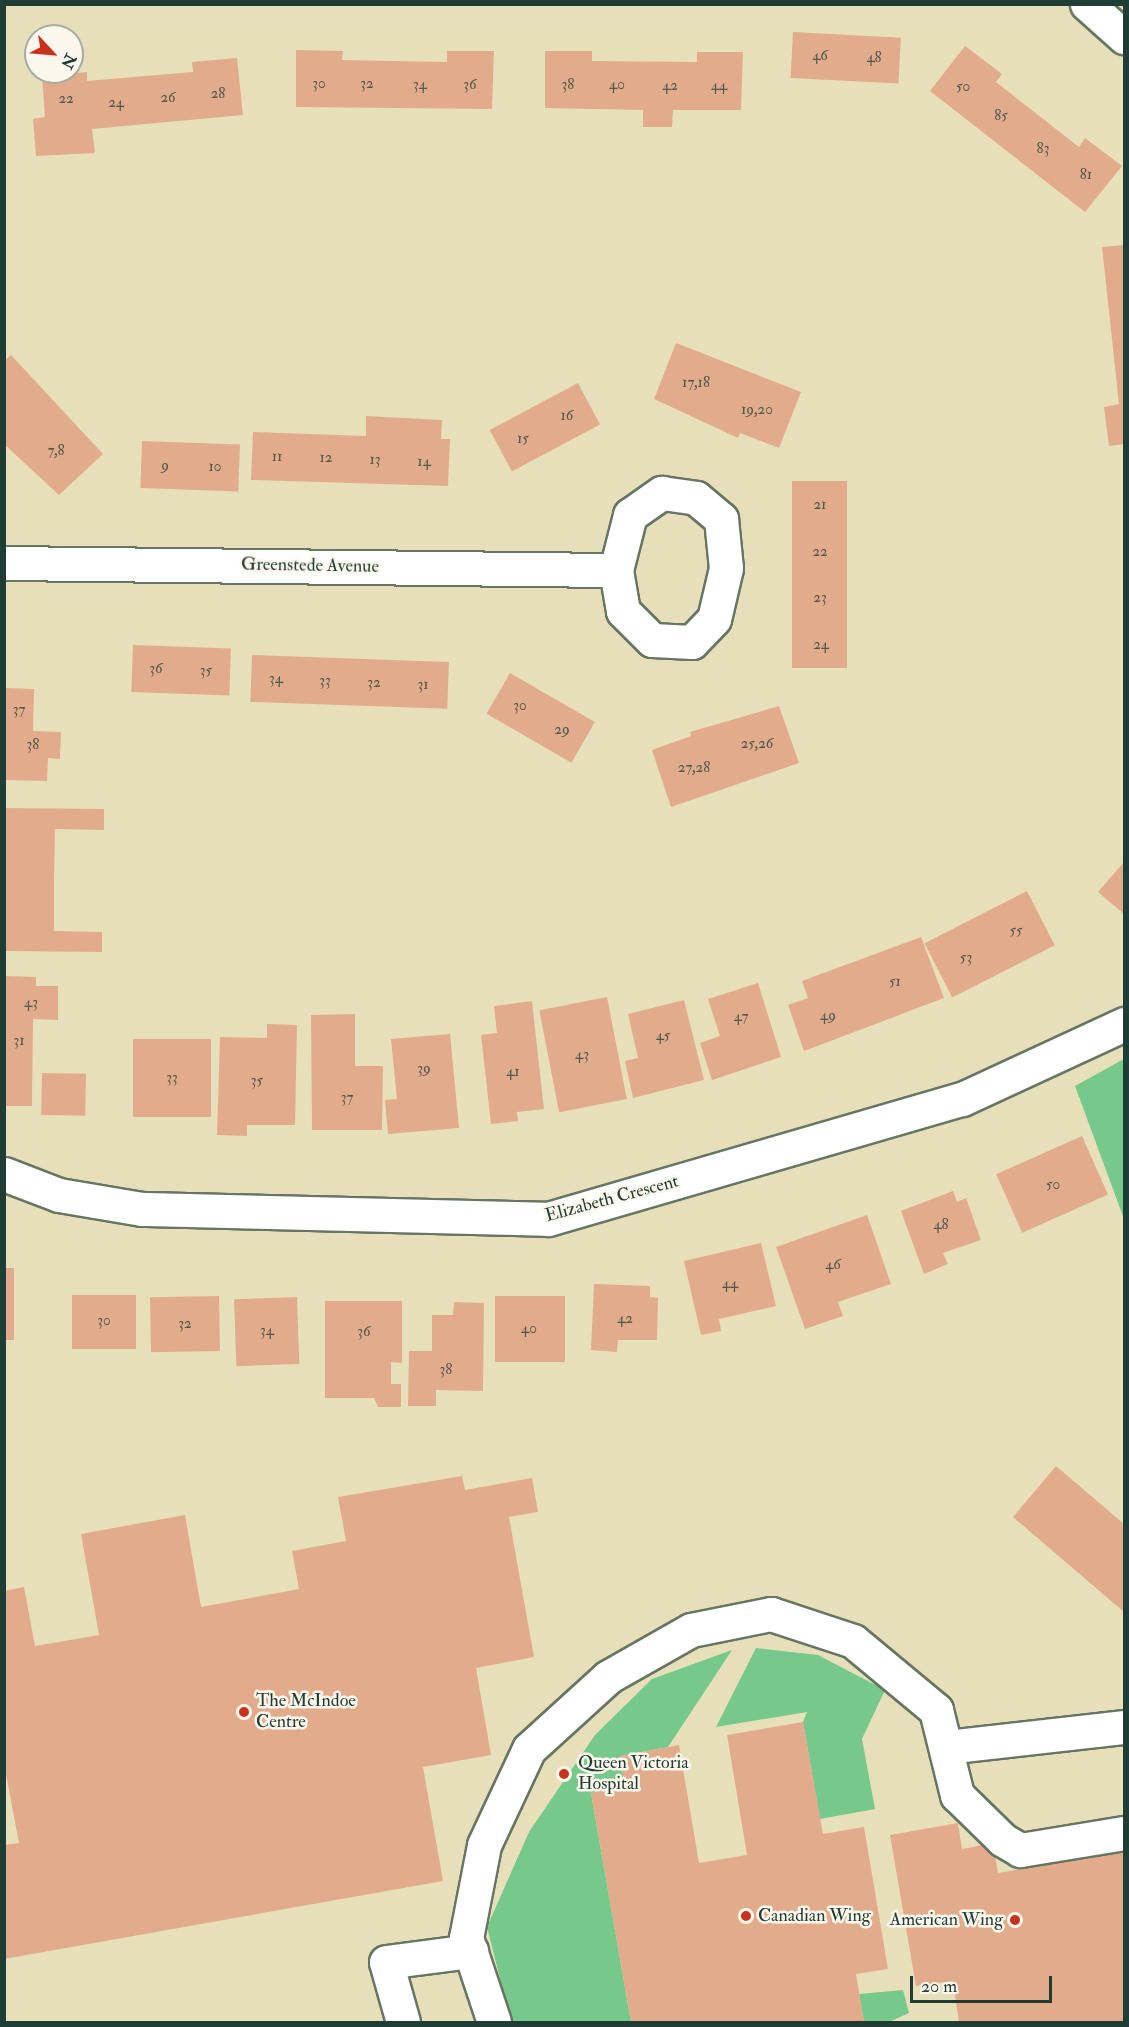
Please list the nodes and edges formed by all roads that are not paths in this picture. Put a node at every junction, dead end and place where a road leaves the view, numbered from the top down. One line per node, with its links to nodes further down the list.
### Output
1 (1087, 4): 2 (street)
2 (1125, 37)
3 (4, 563): 4 (street, Greenstede Avenue)
4 (616, 570): 4 (street)
5 (1125, 1024): 6 (street, Elizabeth Crescent)
6 (4, 1174)
7 (1125, 1727): 8 (street)
8 (946, 1747): 9 (street); 10 (street)
9 (1125, 1833)
10 (471, 1951): 11 (street); 12 (street)
11 (403, 2022)
12 (494, 2022)

